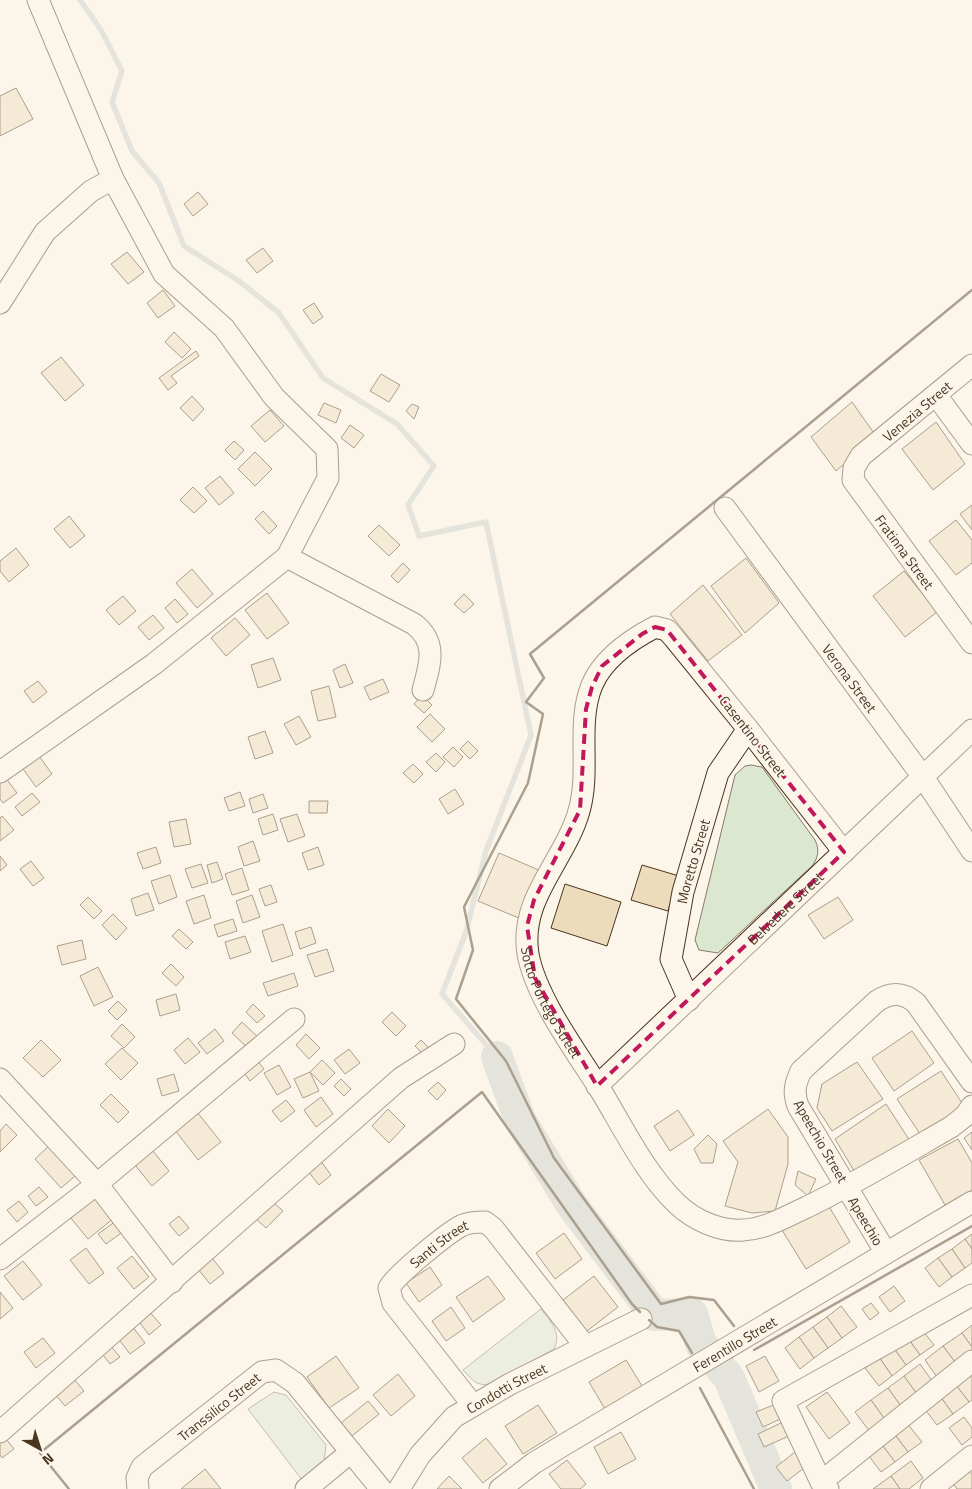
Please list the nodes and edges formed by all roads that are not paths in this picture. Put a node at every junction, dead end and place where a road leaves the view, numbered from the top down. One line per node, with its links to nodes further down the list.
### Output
1 (38, 0): 2 (street)
2 (113, 179): 3 (street); 9 (street)
3 (0, 303)
4 (972, 365): 5 (street, Venezia Street)
5 (936, 395): 6 (street); 7 (street, Venezia Street)
6 (972, 444)
7 (862, 456): 11 (street, Fratinna Street)
8 (725, 508): 16 (street, Verona Street)
9 (286, 557): 12 (street); 15 (street)
10 (655, 627): 13 (street, Casentino Street); 24 (street, Sotto Portego Street)
11 (972, 643)
12 (423, 690)
13 (748, 729): 18 (street, Casentino Street); 19 (street, Moretto Street)
14 (972, 730): 16 (street, Belvedere Street)
15 (0, 772)
16 (923, 777): 17 (street, Verona Street); 18 (street, Belvedere Street)
17 (972, 851)
18 (844, 852): 19 (street, Belvedere Street)
19 (689, 1000): 24 (street, Belvedere Street)
20 (294, 1019): 26 (street)
21 (454, 1044): 31 (street)
22 (0, 1079): 26 (street)
23 (972, 1082): 27 (street, Apeechio Street)
24 (597, 1086): 27 (street, Sotto Portego Street)
25 (972, 1106): 27 (street, Apeechio Street)
26 (96, 1184): 30 (street); 31 (street)
27 (846, 1188): 29 (street, Apeechio)
28 (972, 1202): 29 (street, Ferentillo Street)
29 (886, 1253): 45 (street, Ferentillo Street)
30 (0, 1259)
31 (172, 1282): 37 (street)
32 (972, 1295): 40 (street)
33 (641, 1319): 34 (street, Condotti Street)
34 (585, 1346): 36 (street, Condotti Street); 36 (street, Santi Street)
35 (972, 1361): 40 (street)
36 (472, 1404): 44 (street, Condotti Street)
37 (0, 1432)
38 (351, 1452): 41 (street, Transsilico Street); 42 (street); 43 (street, Transsilico Street)
39 (972, 1456): 46 (street)
40 (825, 1485)
41 (138, 1489)
42 (306, 1489)
43 (382, 1489)
44 (399, 1489)
45 (500, 1489)
46 (931, 1489)

